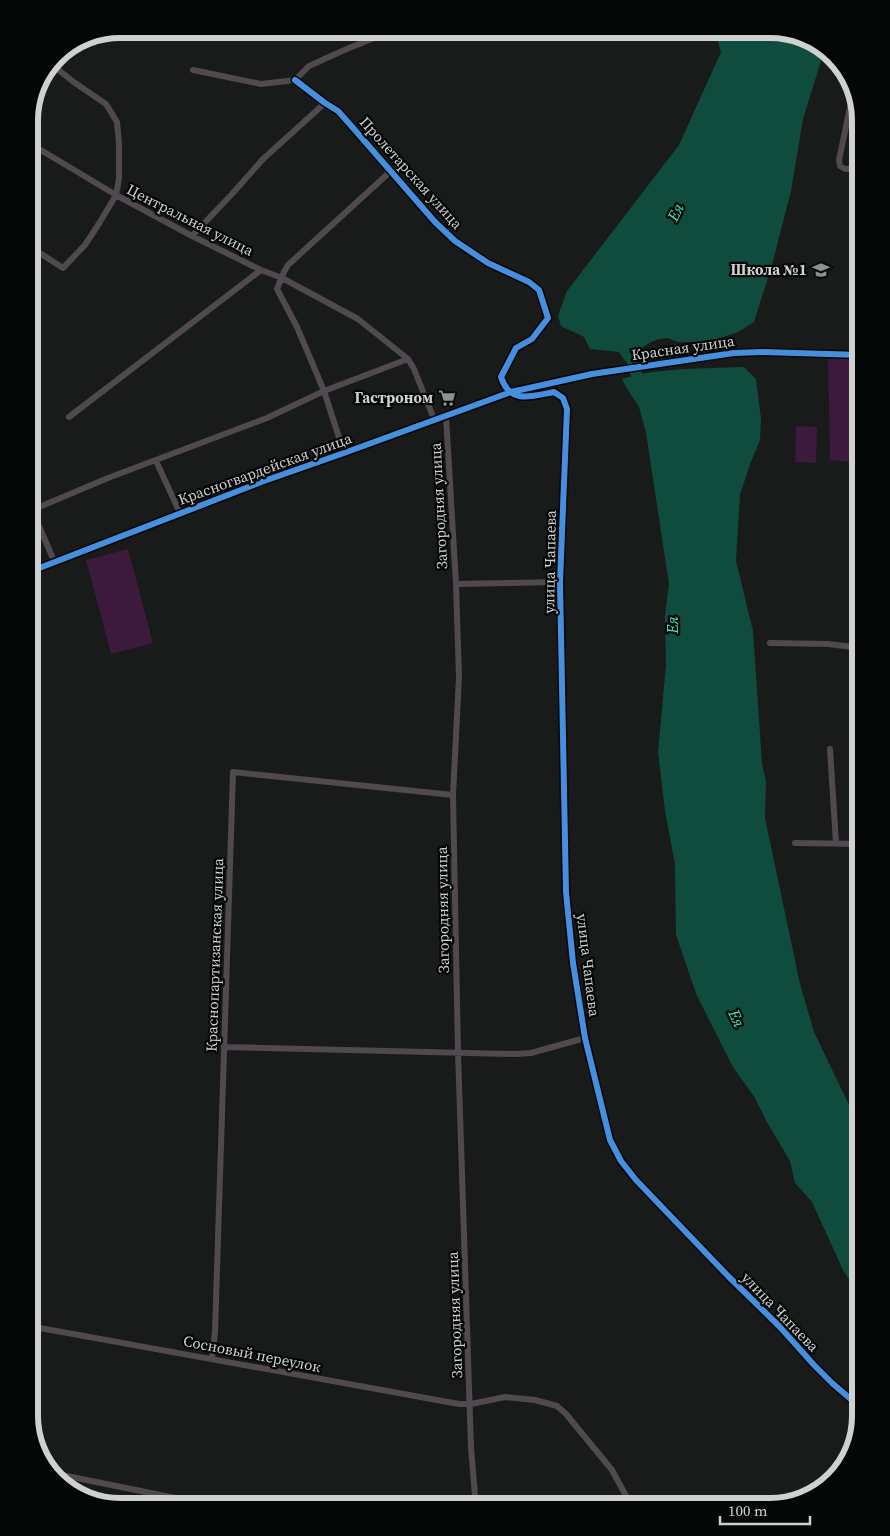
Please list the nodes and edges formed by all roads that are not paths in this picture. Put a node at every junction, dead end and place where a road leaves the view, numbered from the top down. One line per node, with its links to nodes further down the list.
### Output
1 (374, 38): 4 (street)
2 (56, 68): 10 (street)
3 (193, 70): 4 (street)
4 (295, 80): 5 (street, Пролетарская улица)
5 (325, 103): 9 (street, Пролетарская улица); 11 (street)
6 (851, 103): 8 (street)
7 (38, 148): 10 (street)
8 (852, 169)
9 (391, 171): 14 (street, Пролетарская улица); 18 (street, Пролетарская улица)
10 (116, 195): 11 (street, Центральная улица); 12 (street, Центральная улица)
11 (192, 236): 13 (street, Центральная улица)
12 (38, 252)
13 (261, 270): 14 (street, Центральная улица); 20 (street, Центральная улица)
14 (282, 278): 16 (street, Центральная улица); 17 (street)
15 (852, 356): 18 (street, Красная улица)
16 (408, 359): 17 (street); 21 (street, Центральная улица)
17 (324, 391): 22 (street); 23 (street)
18 (511, 392): 19 (street, Красногвардейская улица); 29 (street, улица Чапаева)
19 (446, 416): 21 (street, Красногвардейская улица); 30 (street, Загородняя улица)
20 (69, 417)
21 (434, 419): 22 (street, Красногвардейская улица)
22 (344, 454): 25 (street, Красногвардейская улица)
23 (156, 461): 24 (street); 25 (street)
24 (38, 507)
25 (180, 513): 27 (street, Красногвардейская улица)
26 (38, 524): 27 (street)
27 (55, 563): 28 (street, Красногвардейская улица)
28 (38, 569)
29 (560, 582): 30 (street); 38 (street, улица Чапаева)
30 (456, 584): 34 (street, Загородняя улица)
31 (770, 643): 32 (street)
32 (852, 647)
33 (830, 749): 36 (street)
34 (453, 795): 39 (street, Краснопартизанская улица); 40 (street, Загородняя улица)
35 (795, 843): 36 (street)
36 (836, 843): 37 (street)
37 (852, 844)
38 (585, 1038): 40 (street, улица Чапаева); 43 (street, улица Чапаева)
39 (224, 1047): 40 (street, улица Чапаева); 42 (street, Краснопартизанская улица)
40 (458, 1052): 44 (street, Загородняя улица)
41 (38, 1328): 42 (street, Сосновый переулок)
42 (212, 1359): 44 (street, Сосновый переулок)
43 (852, 1400)
44 (471, 1404): 47 (street, Загородняя улица); 48 (street)
45 (61, 1474): 46 (street)
46 (176, 1498)
47 (475, 1498)
48 (627, 1498)

